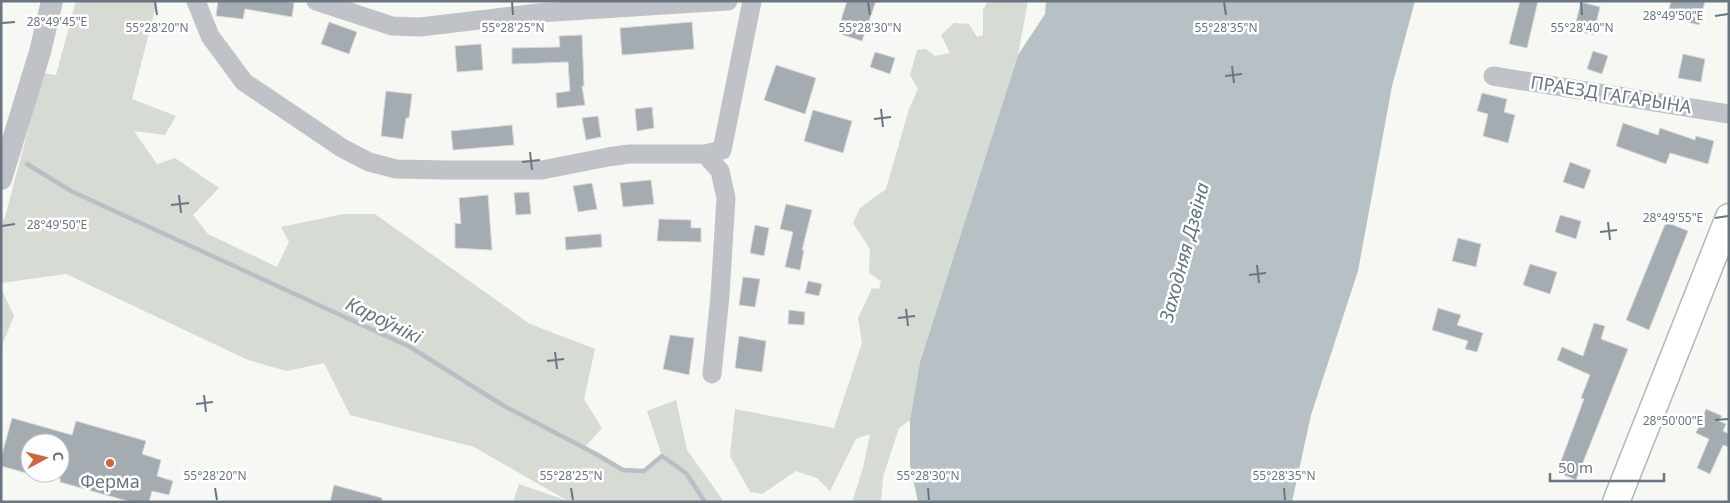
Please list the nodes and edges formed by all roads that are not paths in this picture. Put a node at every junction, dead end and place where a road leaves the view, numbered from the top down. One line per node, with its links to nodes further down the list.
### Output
1 (52, 1): 9 (street)
2 (196, 1): 8 (street)
3 (316, 1): 4 (street)
4 (728, 1)
5 (752, 1): 8 (street)
6 (1493, 76): 7 (street, ПРАЕЗД ГАГАРЫНА)
7 (1729, 114)
8 (705, 154): 11 (street)
9 (1, 179)
10 (1729, 217): 12 (main road)
11 (712, 374)
12 (1616, 502)

